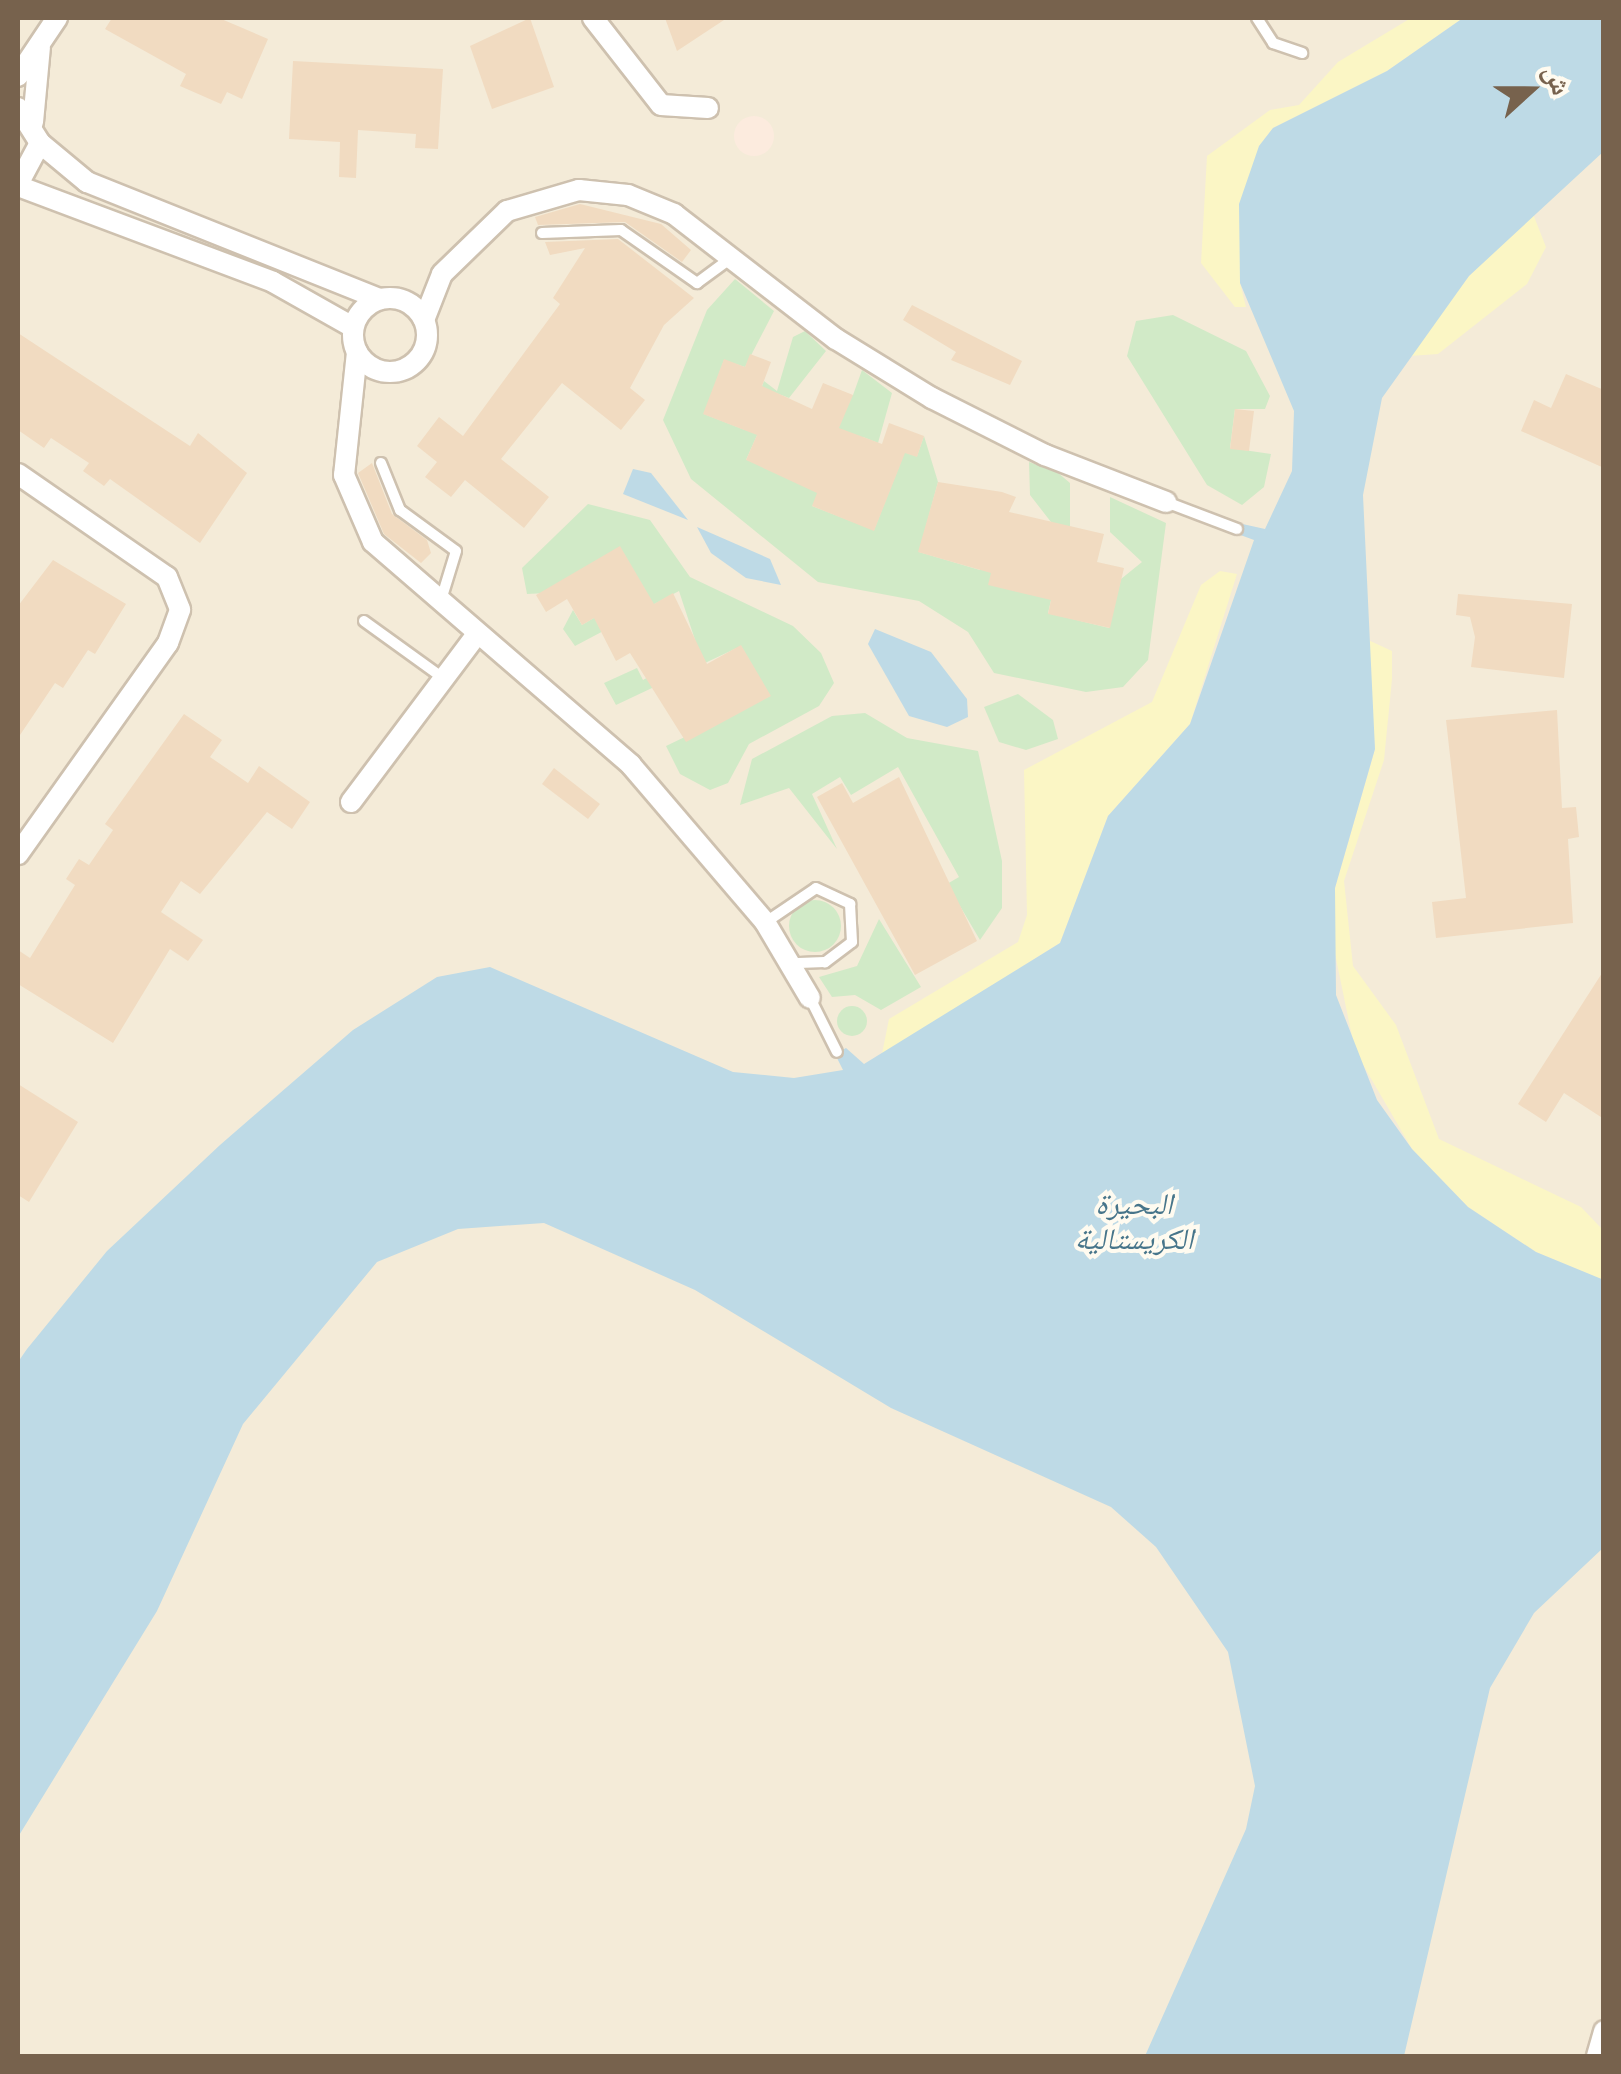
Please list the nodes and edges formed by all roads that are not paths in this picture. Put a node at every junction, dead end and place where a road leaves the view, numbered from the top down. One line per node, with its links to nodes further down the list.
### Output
1 (57, 18): 4 (street)
2 (593, 18): 7 (street)
3 (1257, 18): 5 (lane)
4 (40, 46): 6 (street); 8 (street)
5 (1302, 53)
6 (18, 76)
7 (708, 108)
8 (25, 115): 9 (street)
9 (40, 143): 10 (street); 14 (street)
10 (18, 185): 16 (street)
11 (542, 233): 12 (lane)
12 (731, 258): 13 (street); 22 (street)
13 (442, 274): 14 (street); 15 (street)
14 (390, 299): 15 (street); 16 (street)
15 (424, 320): 18 (street)
16 (354, 328): 17 (street)
17 (357, 352): 18 (street); 19 (street)
18 (385, 372): 19 (street)
19 (354, 410): 24 (street)
20 (381, 463): 24 (lane)
21 (18, 474): 29 (street)
22 (1166, 502): 23 (lane)
23 (1237, 528)
24 (439, 605): 26 (street)
25 (364, 620): 27 (lane)
26 (477, 634): 27 (street); 30 (street)
27 (444, 678): 28 (street)
28 (352, 802)
29 (18, 854)
30 (765, 922): 31 (street); 31 (lane)
31 (791, 963): 32 (street)
32 (810, 998): 33 (lane)
33 (838, 1052)
34 (1604, 2032): 35 (street)
35 (1597, 2056)

